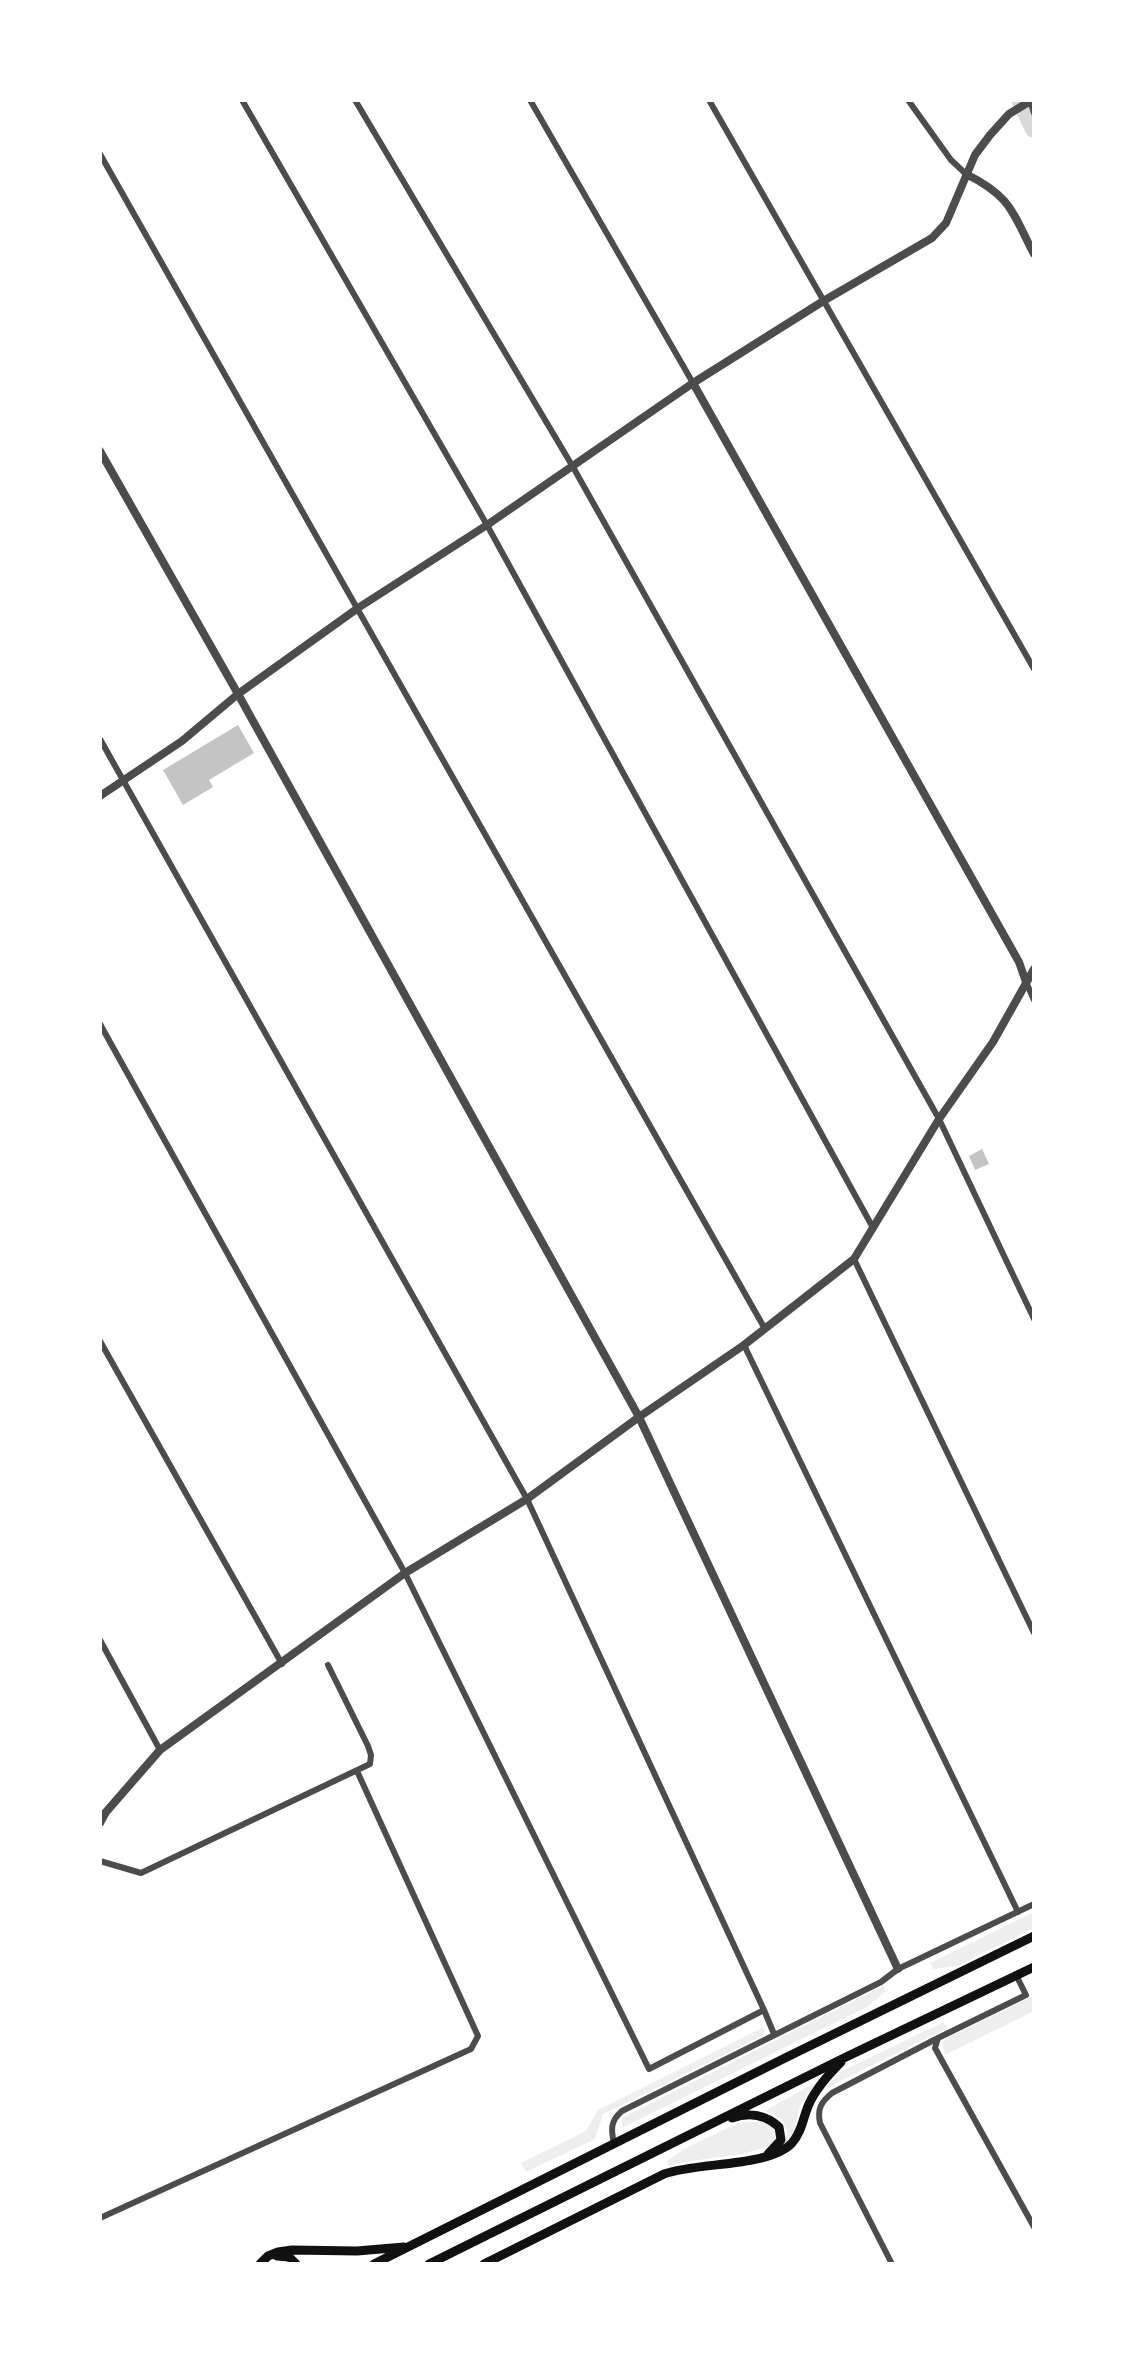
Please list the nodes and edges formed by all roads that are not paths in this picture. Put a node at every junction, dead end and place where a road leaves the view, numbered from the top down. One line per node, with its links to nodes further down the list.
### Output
1 (242, 100): 15 (street)
2 (355, 100): 14 (street)
3 (530, 100): 12 (street)
4 (709, 100): 11 (street)
5 (908, 100): 9 (street)
6 (1030, 101): 7 (street); 9 (street)
7 (1034, 113)
8 (100, 155): 16 (street)
9 (966, 174): 10 (street); 11 (street)
10 (1034, 254)
11 (825, 300): 12 (street); 17 (street)
12 (693, 383): 14 (street); 23 (street)
13 (100, 451): 18 (street)
14 (573, 467): 15 (street); 26 (street)
15 (487, 525): 16 (street); 27 (street)
16 (358, 608): 18 (street); 30 (street)
17 (1034, 669)
18 (238, 694): 20 (street); 33 (street)
19 (100, 739): 20 (street)
20 (123, 780): 21 (street); 34 (street)
21 (100, 796)
22 (1034, 969): 23 (street)
23 (1026, 982): 24 (street); 26 (street)
24 (1034, 1000)
25 (100, 1024): 35 (street)
26 (939, 1119): 27 (street); 29 (street)
27 (872, 1226): 28 (street)
28 (854, 1259): 30 (street); 36 (street)
29 (1034, 1319)
30 (765, 1329): 32 (street)
31 (100, 1341): 38 (street)
32 (744, 1345): 33 (street); 45 (street)
33 (639, 1417): 34 (street); 48 (street)
34 (527, 1499): 35 (street); 52 (street)
35 (405, 1573): 38 (street); 52 (street)
36 (1034, 1633)
37 (100, 1640): 40 (street)
38 (282, 1664): 40 (street)
39 (328, 1665): 41 (street)
40 (160, 1749): 42 (street)
41 (357, 1771): 43 (street); 59 (street)
42 (100, 1823)
43 (100, 1861)
44 (1034, 1904): 45 (street)
45 (1017, 1912): 48 (street)
46 (1034, 1937): 57 (main road)
47 (1034, 1967): 49 (main road)
48 (898, 1969): 53 (street)
49 (1016, 1975): 51 (street); 55 (main road)
50 (1034, 1991): 51 (street)
51 (1026, 1995): 54 (street)
52 (764, 2010): 53 (street)
53 (775, 2034): 57 (street)
54 (938, 2038): 60 (street); 68 (street)
55 (846, 2056): 56 (main road); 58 (main road)
56 (713, 2123): 58 (main road); 66 (main road)
57 (614, 2144): 61 (main road)
58 (764, 2157): 67 (main road)
59 (100, 2218)
60 (1034, 2227)
61 (412, 2245): 62 (main road); 65 (main road)
62 (268, 2256): 63 (main road); 64 (main road)
63 (260, 2264)
64 (296, 2264)
65 (374, 2264)
66 (429, 2264)
67 (484, 2264)
68 (892, 2264)

